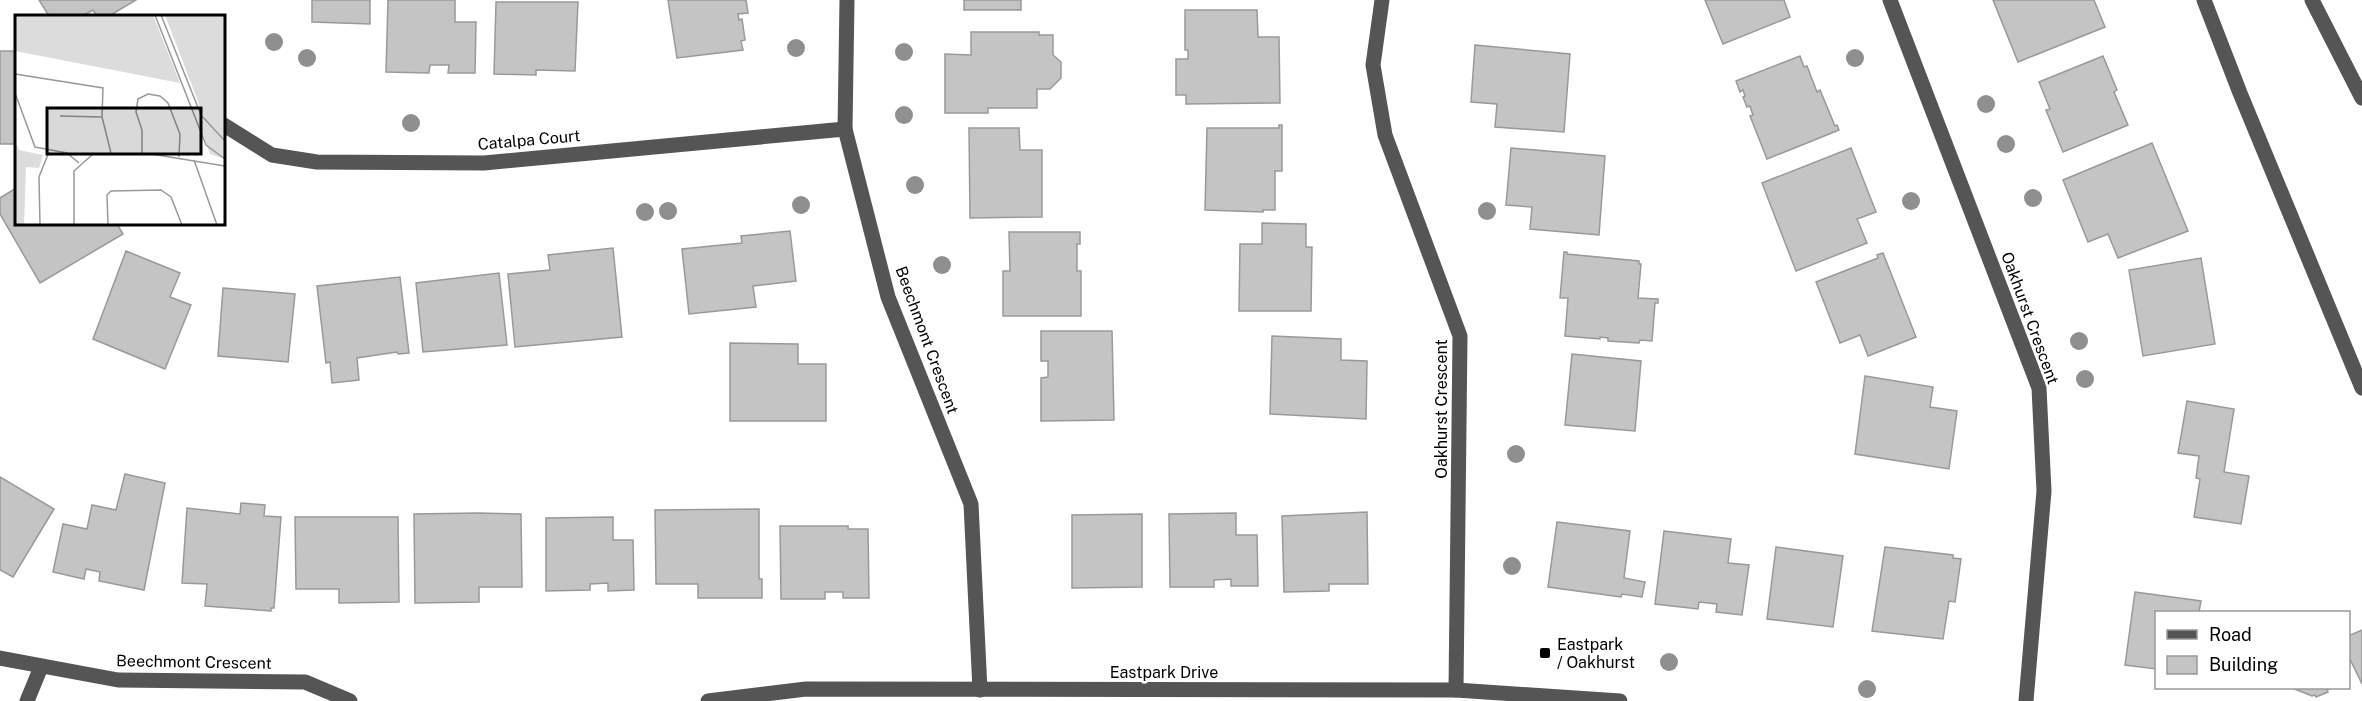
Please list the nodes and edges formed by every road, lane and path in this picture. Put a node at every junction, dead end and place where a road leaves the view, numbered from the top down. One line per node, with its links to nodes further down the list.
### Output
1 (847, 0): 8 (street, Beechmont Crescent)
2 (1382, 0): 13 (street, Oakhurst Crescent)
3 (1890, 0): 18 (street, Oakhurst Crescent)
4 (2204, 0): 9 (street)
5 (2312, 0): 6 (street)
6 (2362, 98)
7 (225, 126): 8 (street, Catalpa Court)
8 (845, 129): 12 (street, Beechmont Crescent)
9 (2362, 388)
10 (0, 658): 11 (street, Beechmont Crescent)
11 (41, 667): 14 (street); 15 (street, Beechmont Crescent)
12 (980, 690): 13 (street, Eastpark Drive); 16 (street, Eastpark Drive)
13 (1456, 690): 17 (street, Eastpark Drive)
14 (27, 701)
15 (350, 701)
16 (708, 701)
17 (1620, 701)
18 (2026, 701)

